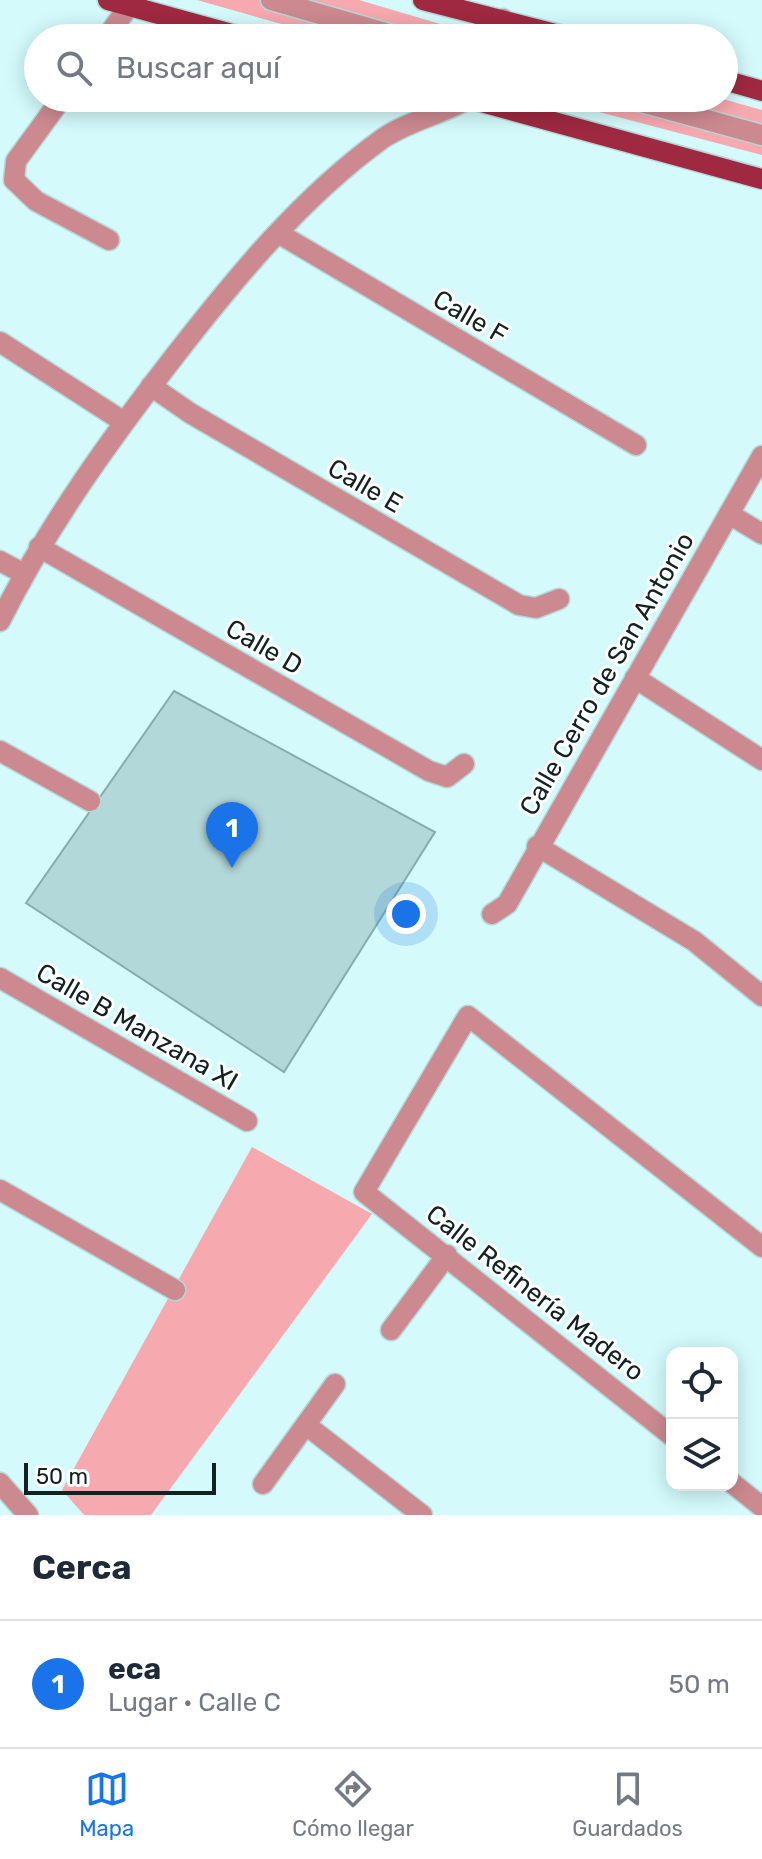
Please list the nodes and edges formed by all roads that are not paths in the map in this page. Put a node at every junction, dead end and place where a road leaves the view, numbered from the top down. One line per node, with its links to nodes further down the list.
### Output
1 (108, 0): 4 (main road)
2 (271, 0): 7 (street)
3 (423, 0): 8 (main road)
4 (129, 6): 5 (street); 6 (main road)
5 (116, 24)
6 (195, 24)
7 (354, 24)
8 (486, 24)
9 (738, 84): 10 (main road)
10 (762, 91)
11 (52, 112): 18 (street)
12 (439, 112): 17 (street)
13 (520, 112): 16 (main road)
14 (678, 112): 15 (street)
15 (762, 135)
16 (762, 179)
17 (278, 233): 20 (street); 22 (street, Calle F)
18 (109, 240)
19 (0, 342): 21 (street)
20 (151, 386): 21 (street); 29 (street, Calle E)
21 (124, 422): 26 (street)
22 (636, 445)
23 (762, 456): 24 (street, Calle Cerro de San Antonio)
24 (729, 514): 25 (street); 31 (street, Calle Cerro de San Antonio)
25 (762, 534)
26 (39, 547): 28 (street); 34 (street, Calle D)
27 (0, 561): 28 (street)
28 (24, 574): 30 (street)
29 (559, 599)
30 (0, 621)
31 (635, 678): 33 (street); 36 (street, Calle Cerro de San Antonio)
32 (0, 751): 35 (street)
33 (762, 760)
34 (464, 764)
35 (90, 801)
36 (537, 846): 37 (street, Calle Cerro de San Antonio); 39 (street)
37 (492, 914)
38 (0, 978): 40 (street, Calle B Manzana XI)
39 (762, 996)
40 (247, 1121)
41 (0, 1190): 44 (street)
42 (762, 1247): 43 (street, Calle Refinería Madero)
43 (447, 1255): 45 (street); 48 (street, Calle Refinería Madero)
44 (175, 1290)
45 (391, 1330)
46 (335, 1384): 47 (street)
47 (306, 1425): 50 (street); 54 (street)
48 (666, 1431)
49 (0, 1483): 53 (street)
50 (263, 1484)
51 (738, 1488): 52 (street)
52 (762, 1507)
53 (28, 1515)
54 (422, 1515)

